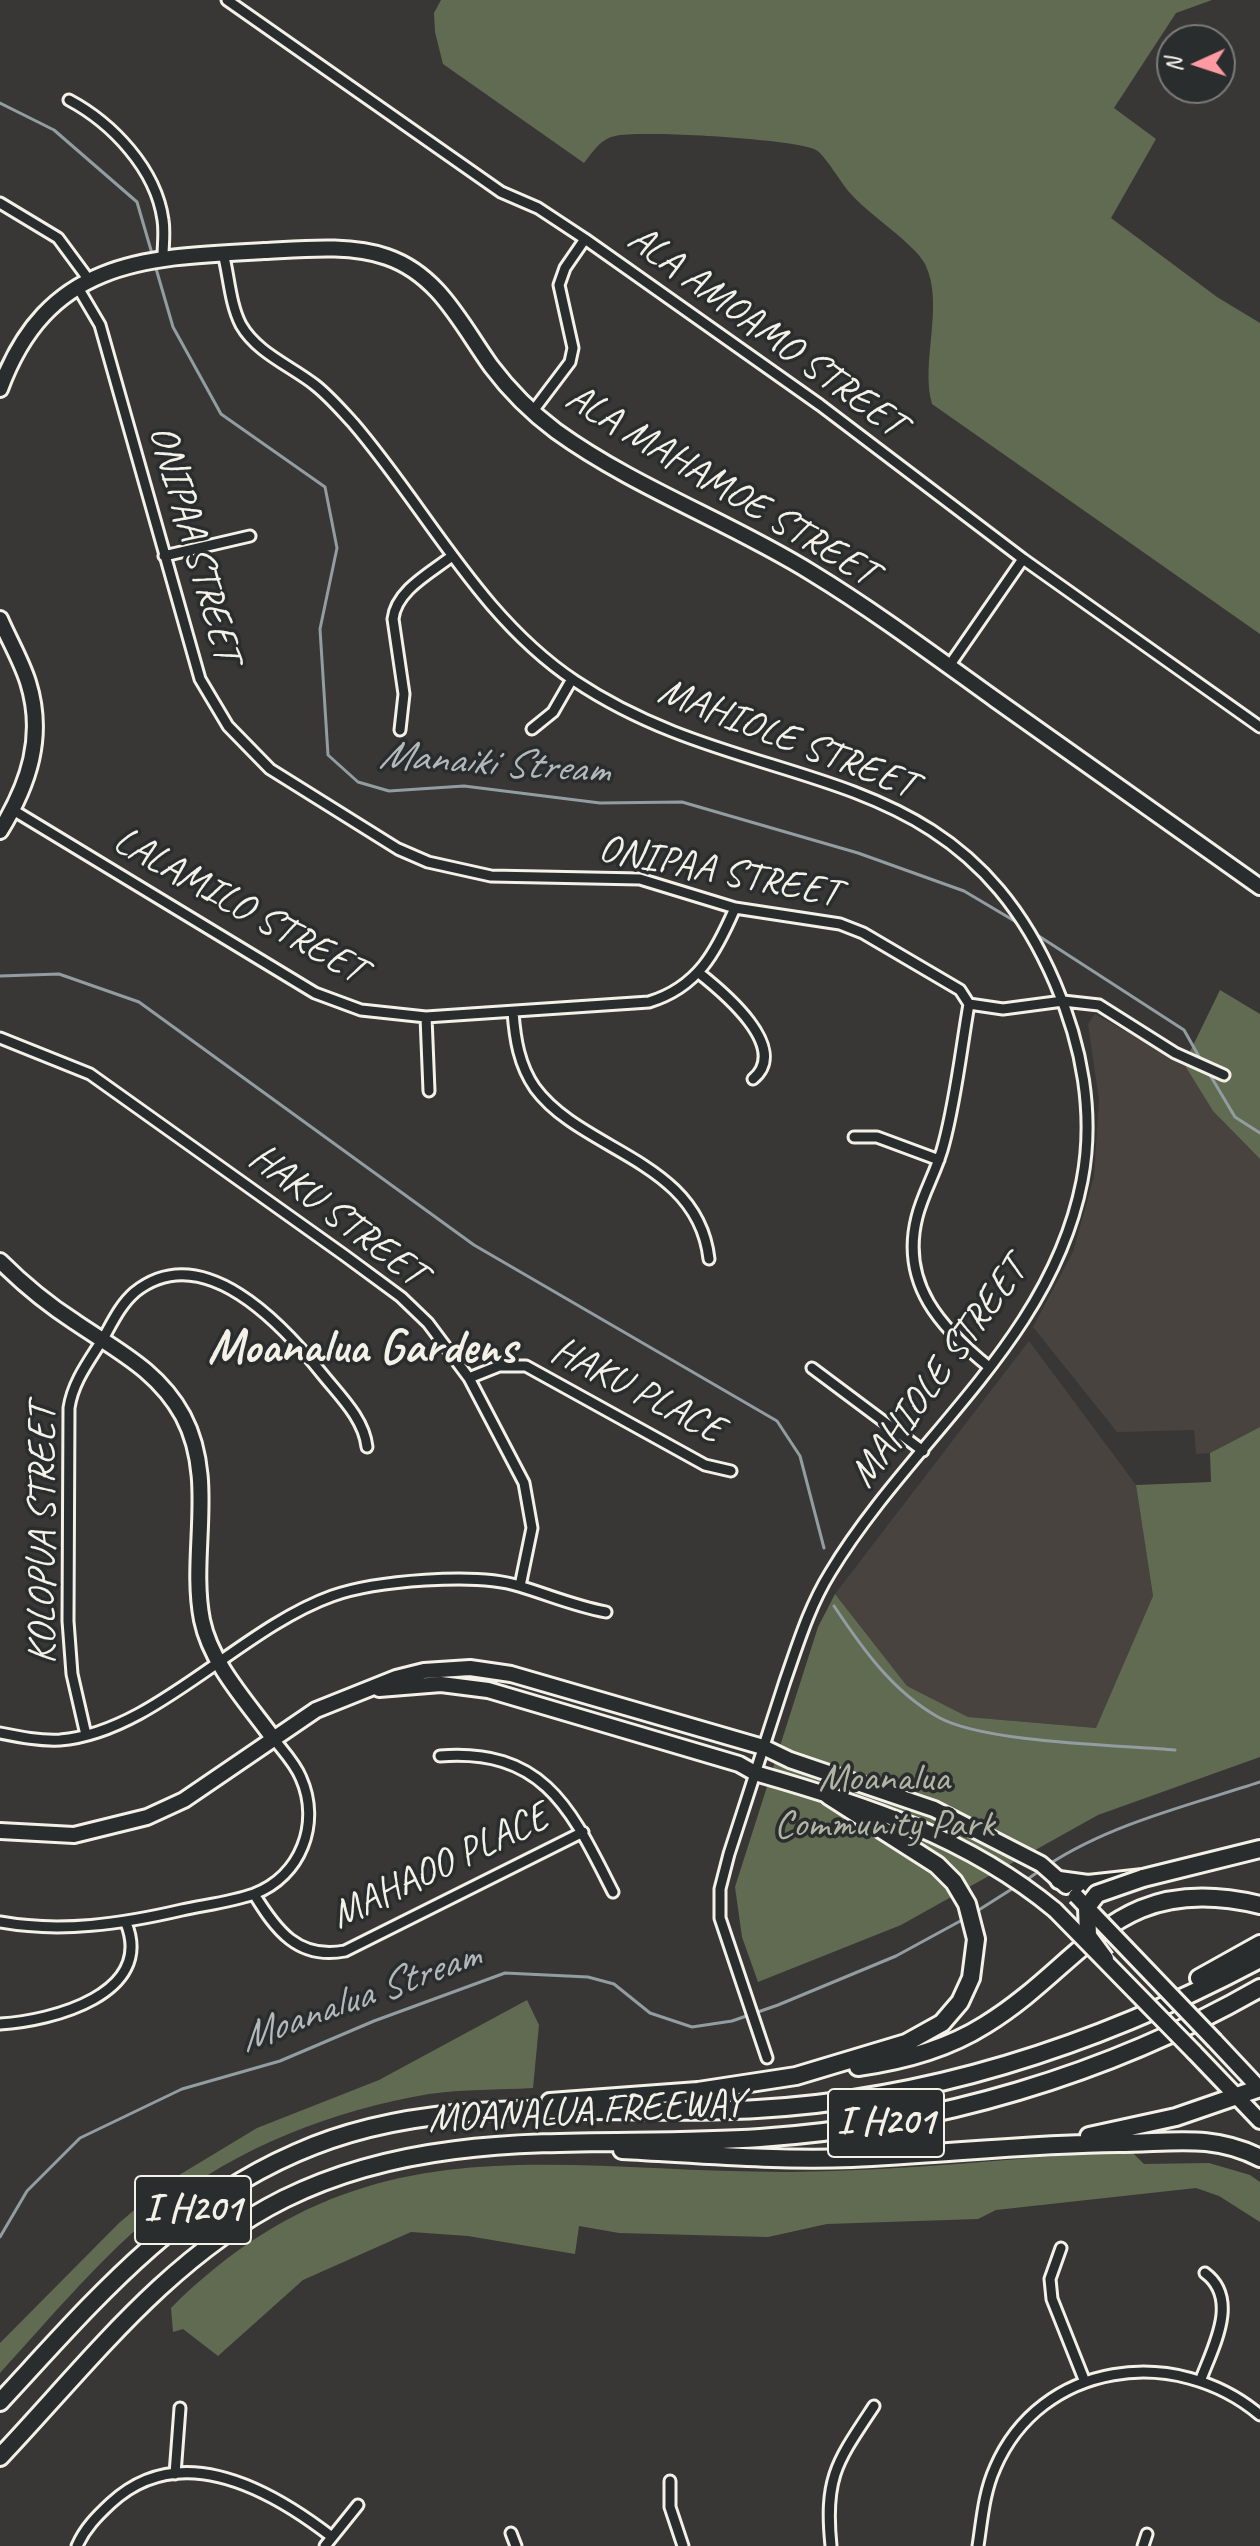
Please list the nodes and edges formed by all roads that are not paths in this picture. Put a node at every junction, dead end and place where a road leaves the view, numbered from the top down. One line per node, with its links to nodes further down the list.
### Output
1 (227, 0): 4 (street, ALA AMOAMO STREET)
2 (69, 100): 6 (street)
3 (0, 203): 7 (street, ONIPAA STREET)
4 (585, 239): 9 (street); 13 (street, ALA AMOAMO STREET)
5 (223, 253): 6 (street, ALA MAHAMOE STREET); 9 (street, ALA MAHAMOE STREET); 12 (street, MAHIOLE STREET)
6 (156, 259): 7 (street, ALA MAHAMOE STREET)
7 (83, 283): 8 (street, ALA MAHAMOE STREET); 11 (street, ONIPAA STREET)
8 (0, 389)
9 (533, 411): 15 (street, ALA MAHAMOE STREET)
10 (250, 536): 11 (street)
11 (164, 556): 23 (street, ONIPAA STREET)
12 (452, 556): 16 (street, MAHIOLE STREET); 19 (street)
13 (1023, 559): 15 (street); 17 (street, ALA AMOAMO STREET)
14 (0, 619): 20 (street)
15 (949, 666): 22 (street, ALA MAHAMOE STREET)
16 (572, 679): 18 (street); 25 (street, MAHIOLE STREET)
17 (1260, 727)
18 (532, 729)
19 (400, 730)
20 (13, 810): 21 (street); 28 (street, LALAMILO STREET)
21 (0, 831)
22 (1260, 887)
23 (735, 908): 24 (street, LALAMILO STREET); 26 (street, ONIPAA STREET)
24 (699, 973): 27 (street, LALAMILO STREET); 31 (street)
25 (1063, 1001): 26 (street); 30 (street); 38 (street, MAHIOLE STREET)
26 (969, 1004): 34 (street)
27 (513, 1012): 28 (street, LALAMILO STREET); 35 (street)
28 (426, 1017): 32 (street)
29 (0, 1038): 40 (street, HAKU STREET)
30 (1224, 1075)
31 (753, 1079)
32 (429, 1091)
33 (854, 1137): 34 (street)
34 (939, 1160): 38 (street)
35 (709, 1259)
36 (0, 1261): 37 (street)
37 (102, 1340): 41 (street, KOLOPUA STREET); 46 (street); 49 (street, KOLOPUA STREET)
38 (989, 1367): 42 (street, MAHIOLE STREET)
39 (812, 1368): 42 (street)
40 (469, 1378): 43 (street, HAKU PLACE); 44 (street, HAKU STREET)
41 (367, 1447)
42 (923, 1451): 51 (street, MAHIOLE STREET)
43 (731, 1471)
44 (520, 1586): 45 (street); 46 (street)
45 (606, 1612)
46 (217, 1660): 49 (street); 50 (street)
47 (366, 1690): 50 (street); 51 (street); 53 (street)
48 (0, 1733): 49 (street)
49 (86, 1735)
50 (273, 1738): 55 (street); 61 (street)
51 (763, 1747): 53 (street, MAHIOLE STREET); 59 (street)
52 (440, 1756): 56 (street, MAHAOO PLACE)
53 (755, 1773): 54 (street); 72 (street, MAHIOLE STREET)
54 (829, 1796): 67 (street, bridge); 73 (highway)
55 (0, 1831)
56 (583, 1832): 60 (street, MAHAOO PLACE); 61 (street, MAHAOO PLACE)
57 (1260, 1849): 58 (highway)
58 (1143, 1878): 59 (highway, bridge); 62 (highway, bridge)
59 (1059, 1880): 62 (street)
60 (613, 1892)
61 (254, 1894): 65 (street)
62 (1082, 1901): 67 (highway, bridge); 74 (street, bridge)
63 (1260, 1905): 73 (highway, bridge)
64 (0, 1922): 65 (street)
65 (126, 1923): 71 (street)
66 (1260, 1944): 70 (highway)
67 (1105, 1959): 75 (street, bridge)
68 (1260, 1959): 70 (highway, MOANALUA FREEWAY / I H201)
69 (1260, 1988): 79 (highway, MOANALUA FREEWAY / I H201)
70 (1140, 2015): 76 (highway, MOANALUA FREEWAY / I H201)
71 (0, 2024)
72 (767, 2058)
73 (796, 2076): 76 (highway)
74 (1260, 2088): 75 (highway)
75 (1237, 2097): 77 (street); 78 (highway)
76 (445, 2113): 85 (highway, MOANALUA FREEWAY / I H201)
77 (1260, 2121)
78 (1060, 2142): 79 (highway); 80 (highway)
79 (488, 2145): 89 (highway, MOANALUA FREEWAY / I H201)
80 (1260, 2158)
81 (1061, 2248): 84 (street)
82 (1205, 2273): 83 (street)
83 (1201, 2379): 84 (street); 88 (street)
84 (1085, 2382): 101 (street)
85 (0, 2402)
86 (874, 2406): 100 (street)
87 (180, 2408): 90 (street)
88 (1260, 2415)
89 (0, 2457)
90 (175, 2474): 95 (street); 96 (street)
91 (670, 2481): 99 (street)
92 (358, 2505): 95 (street)
93 (511, 2533): 98 (street)
94 (1147, 2534): 102 (street)
95 (332, 2537): 97 (street)
96 (77, 2546)
97 (325, 2546)
98 (516, 2546)
99 (683, 2546)
100 (831, 2546)
101 (978, 2546)
102 (1143, 2546)

